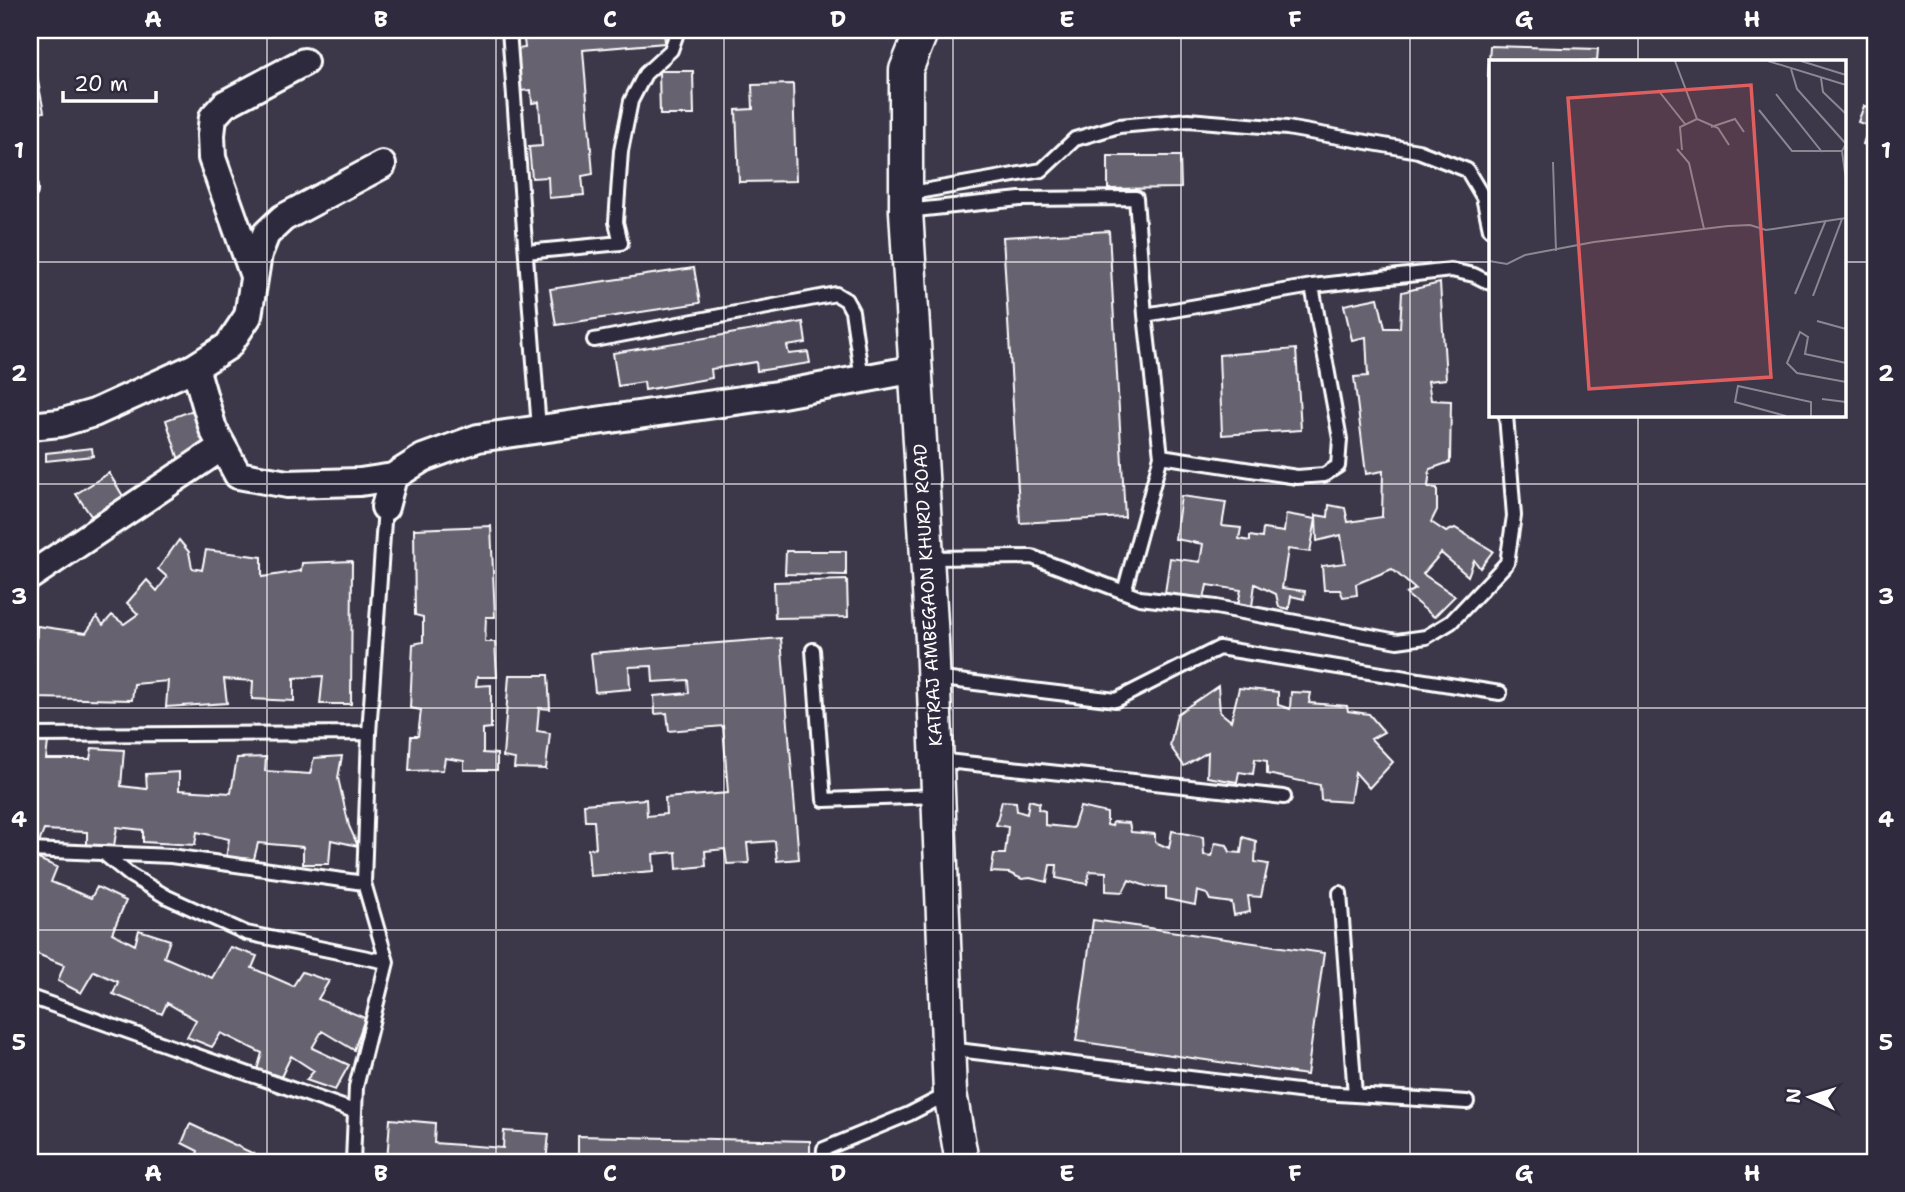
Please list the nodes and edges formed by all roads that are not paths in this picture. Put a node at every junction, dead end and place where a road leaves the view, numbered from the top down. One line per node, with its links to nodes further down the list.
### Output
1 (509, 30): 8 (lane)
2 (678, 30): 8 (lane)
3 (922, 30): 6 (street, KATRAJ AMBEGAON KHURD ROAD)
4 (304, 62): 9 (street)
5 (382, 165): 9 (street)
6 (906, 203): 7 (lane); 12 (lane); 15 (street, KATRAJ AMBEGAON KHURD ROAD)
7 (1489, 224)
8 (526, 252): 19 (lane)
9 (255, 278): 14 (street)
10 (1489, 282): 11 (lane)
11 (1312, 286): 12 (lane); 21 (lane)
12 (1145, 315): 21 (lane)
13 (594, 340): 16 (lane)
14 (195, 367): 18 (street); 20 (street)
15 (916, 369): 16 (street); 24 (street, KATRAJ AMBEGAON KHURD ROAD)
16 (862, 379): 19 (street)
17 (1506, 416): 26 (lane)
18 (30, 426)
19 (539, 429): 22 (street)
20 (222, 447): 22 (street); 25 (street)
21 (1161, 456): 26 (lane)
22 (393, 477): 23 (street)
23 (385, 507): 30 (lane)
24 (927, 558): 26 (lane); 28 (street, KATRAJ AMBEGAON KHURD ROAD)
25 (30, 576)
26 (1124, 592)
27 (813, 650): 33 (lane)
28 (934, 678): 29 (lane); 32 (street, KATRAJ AMBEGAON KHURD ROAD)
29 (1500, 693)
30 (369, 733): 31 (lane); 37 (lane)
31 (30, 734)
32 (937, 760): 33 (street, KATRAJ AMBEGAON KHURD ROAD); 34 (lane)
33 (938, 796): 41 (street, KATRAJ AMBEGAON KHURD ROAD)
34 (1284, 797)
35 (30, 849): 36 (lane)
36 (103, 853): 37 (lane); 39 (lane)
37 (364, 883): 39 (lane)
38 (1340, 893): 43 (lane)
39 (387, 962): 45 (lane)
40 (30, 997): 45 (lane)
41 (948, 1049): 42 (street, KATRAJ AMBEGAON KHURD ROAD); 43 (lane)
42 (950, 1093): 47 (lane); 48 (street, KATRAJ AMBEGAON KHURD ROAD)
43 (1355, 1095): 44 (lane)
44 (1467, 1102)
45 (354, 1111): 46 (lane)
46 (353, 1162)
47 (823, 1162)
48 (962, 1162)

